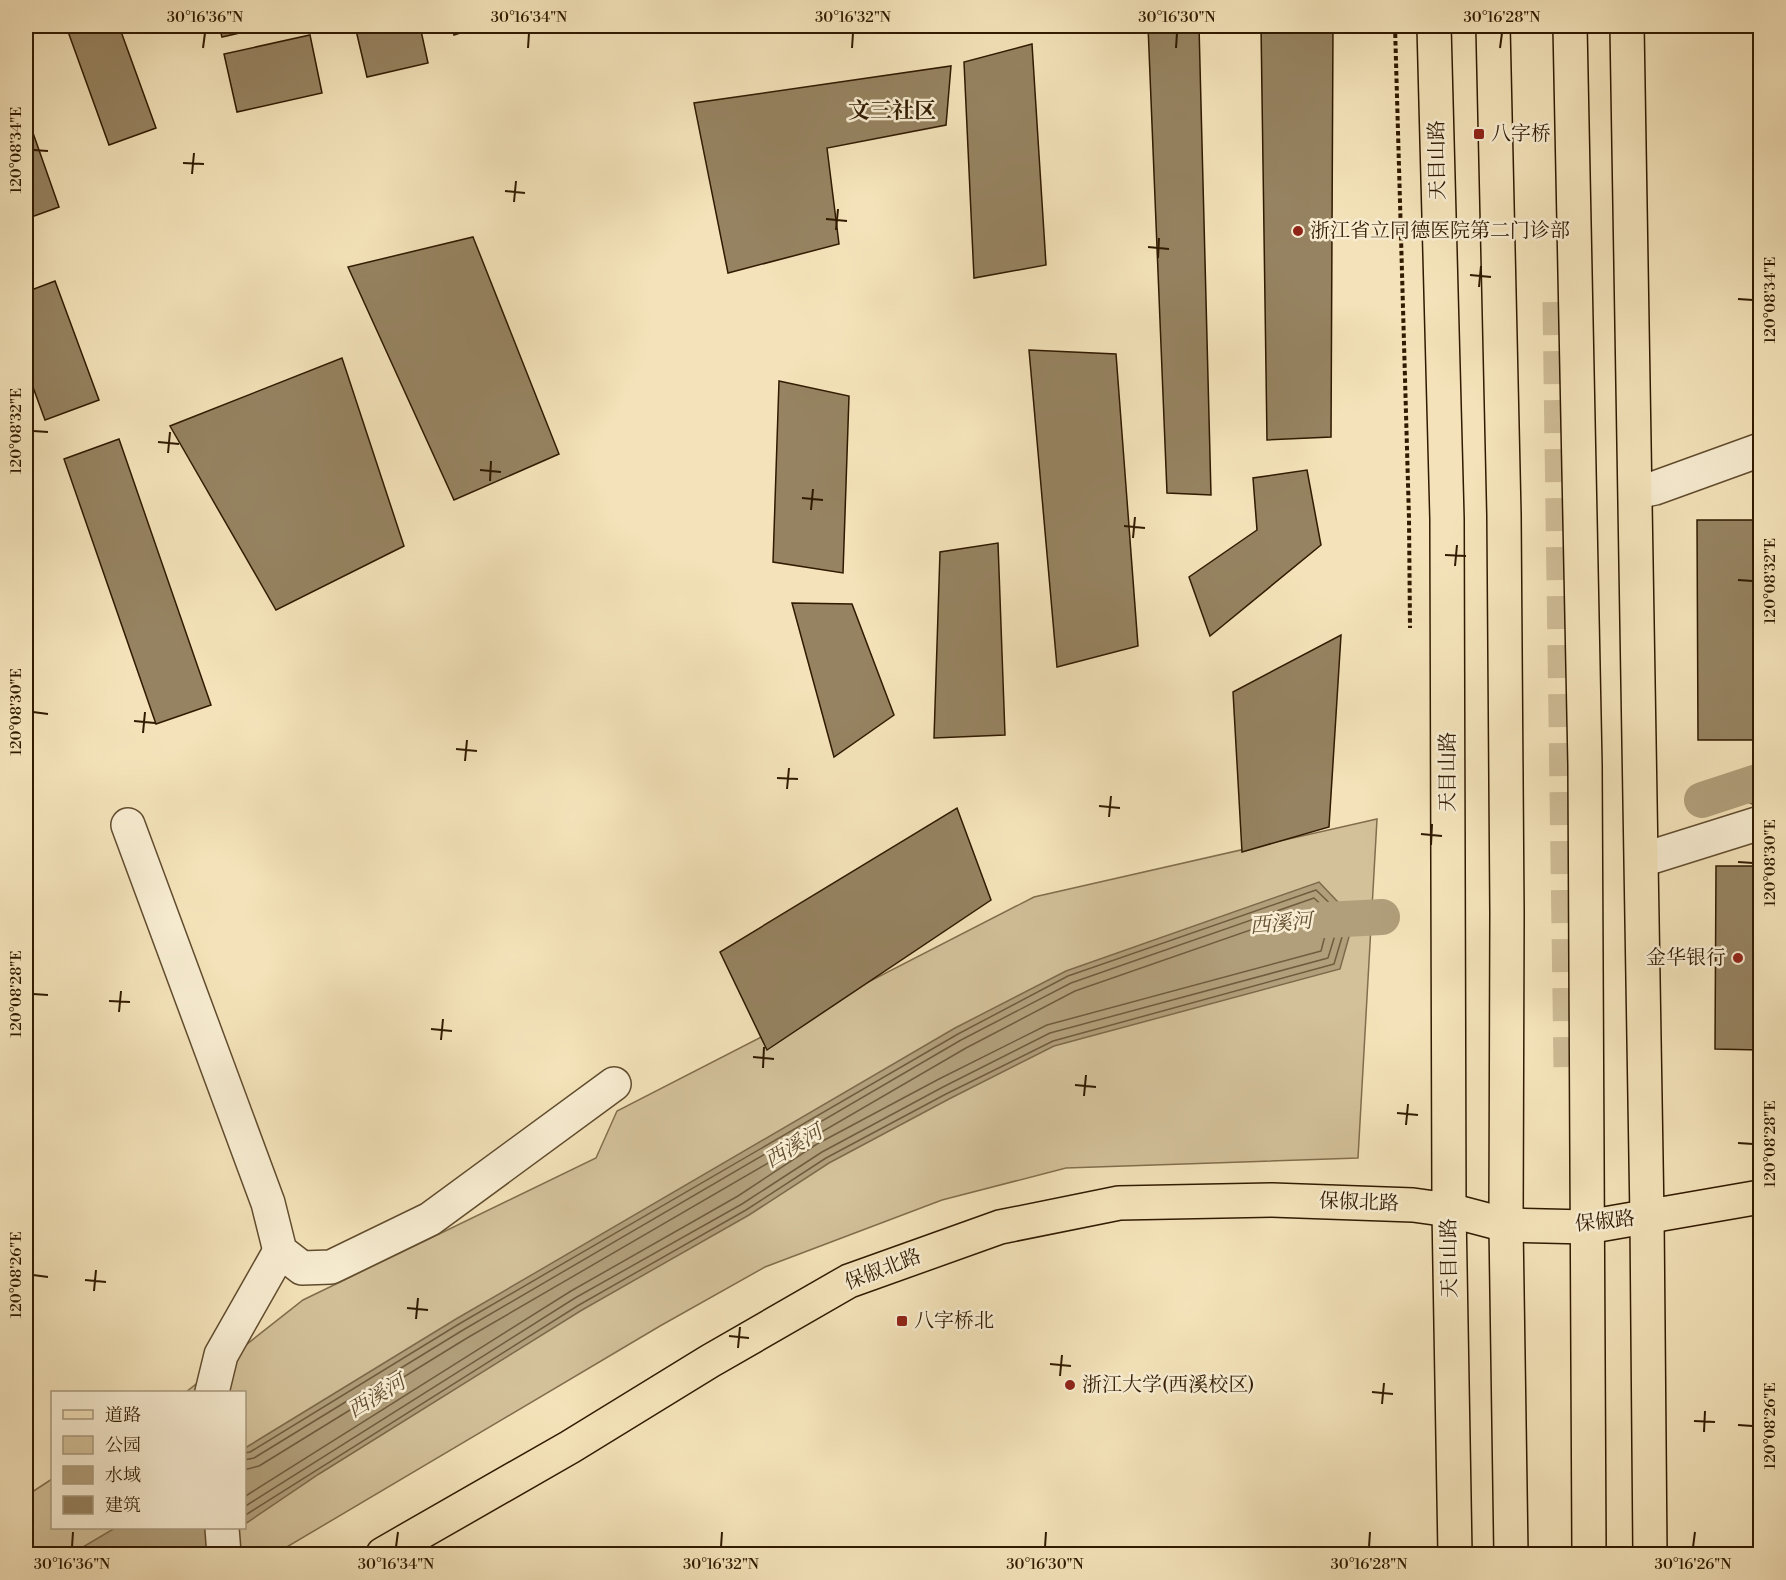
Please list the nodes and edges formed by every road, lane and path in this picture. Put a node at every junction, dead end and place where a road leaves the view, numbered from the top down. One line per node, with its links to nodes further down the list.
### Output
1 (1395, 26): 8 (path)
2 (1434, 26): 14 (main road, 天目山路)
3 (1493, 26): 16 (main road)
4 (1570, 26): 17 (main road)
5 (1627, 26): 7 (main road)
6 (1761, 450): 7 (street)
7 (1636, 492): 11 (main road)
8 (1410, 637)
9 (1761, 823): 11 (street)
10 (128, 825): 18 (street)
11 (1642, 860): 15 (main road)
12 (614, 1084): 18 (street)
13 (1761, 1197): 15 (main road, 保俶路)
14 (1449, 1210): 16 (main road, 保俶路); 22 (main road, 保俶北路); 23 (main road, 天目山路)
15 (1647, 1218): 17 (main road, 保俶路); 26 (main road)
16 (1506, 1225): 17 (main road, 保俶路); 24 (main road)
17 (1587, 1227): 25 (main road)
18 (280, 1251): 19 (street)
19 (212, 1391)
20 (222, 1529): 21 (street)
21 (224, 1554)
22 (383, 1554)
23 (1455, 1554)
24 (1511, 1554)
25 (1589, 1554)
26 (1650, 1554)

